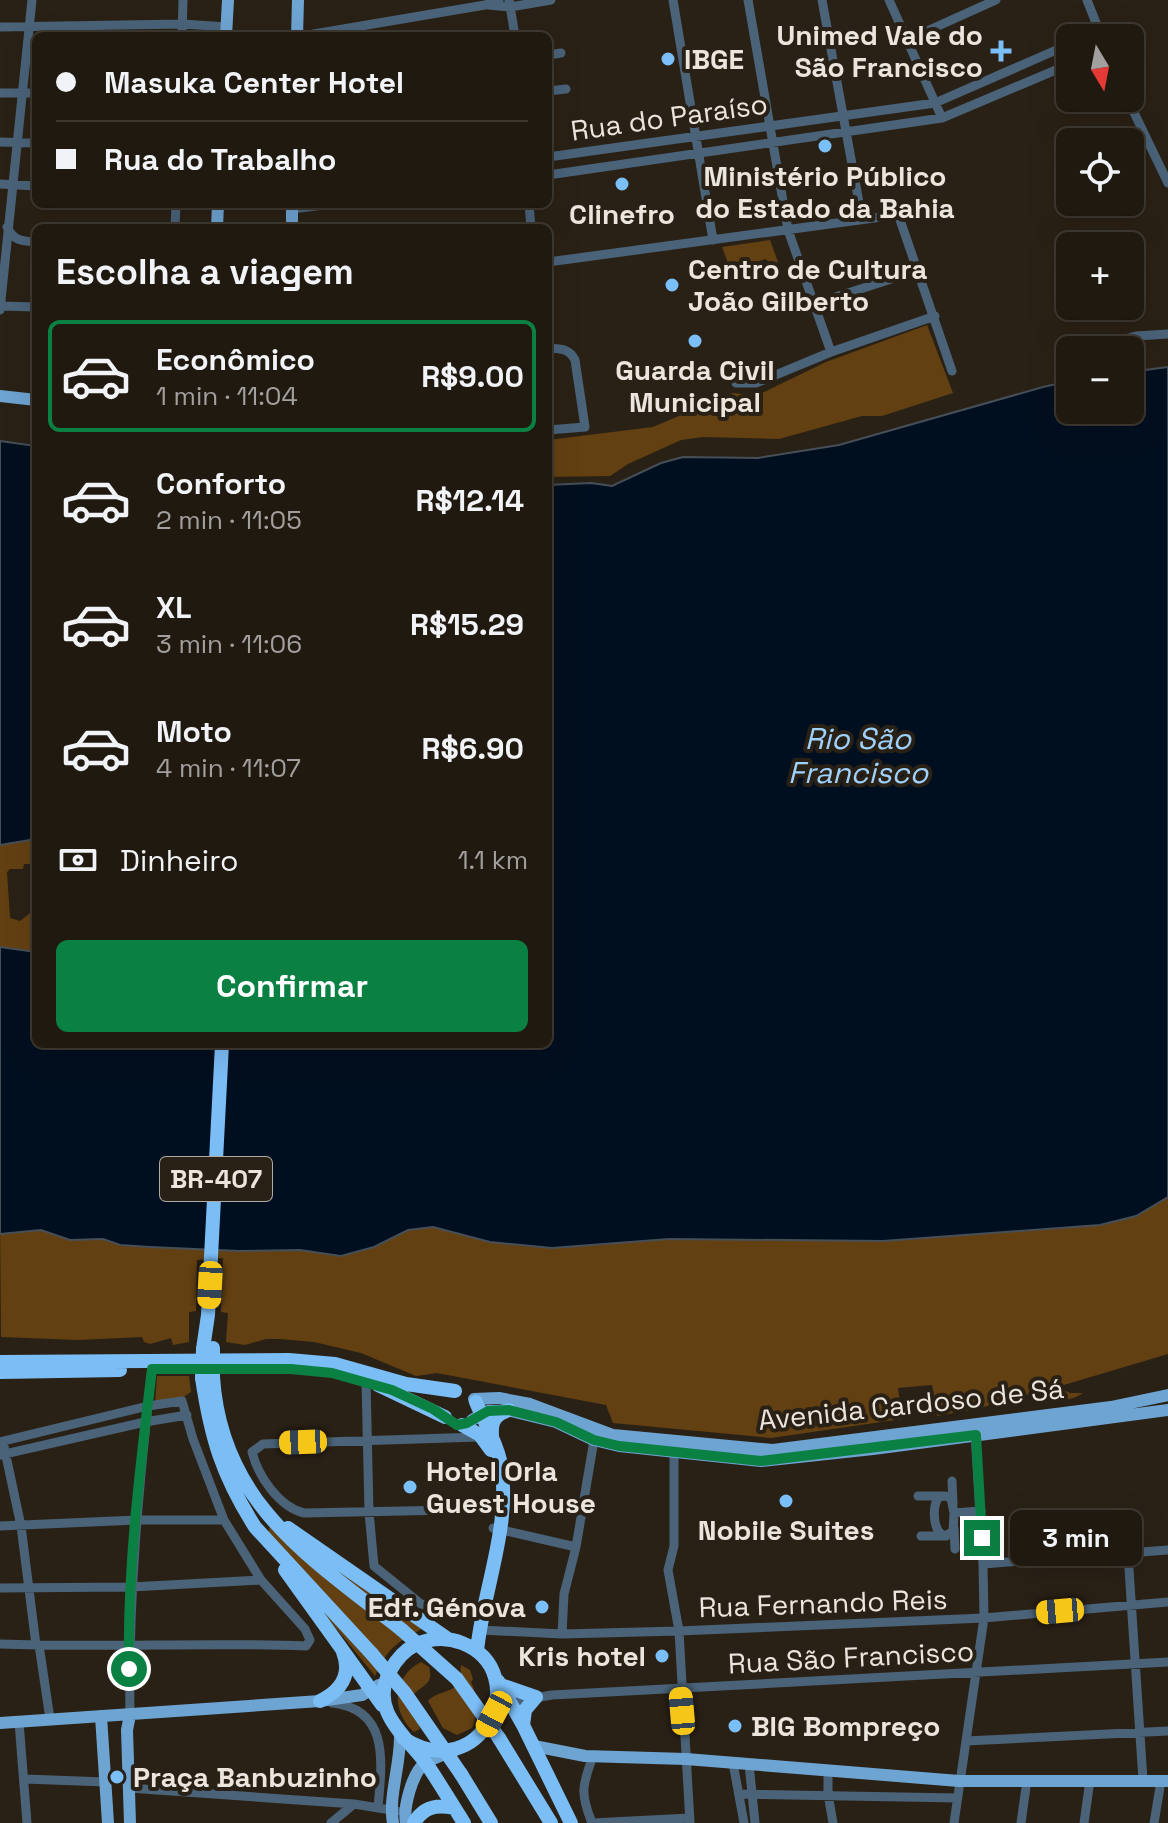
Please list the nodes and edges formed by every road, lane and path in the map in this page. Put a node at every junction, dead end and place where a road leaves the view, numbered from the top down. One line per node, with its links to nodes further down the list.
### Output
1 (32, 0): 18 (street)
2 (183, 0): 15 (street)
3 (228, 0): 19 (main road)
4 (298, 0): 21 (main road)
5 (499, 0): 14 (street)
6 (551, 0): 13 (street)
7 (673, 0): 40 (street)
8 (748, 0): 38 (street)
9 (822, 0): 36 (street)
10 (889, 0): 24 (street)
11 (996, 0): 24 (street)
12 (1087, 0): 16 (street)
13 (510, 3): 14 (street); 23 (street)
14 (485, 5): 22 (street)
15 (183, 24): 18 (street); 19 (street); 20 (street)
16 (1097, 24)
17 (0, 27): 18 (street)
18 (29, 27): 32 (street)
19 (226, 31)
20 (182, 32)
21 (299, 32)
22 (323, 32)
23 (514, 32)
24 (907, 40): 34 (street)
25 (1056, 50): 34 (street, Rua do Paraíso)
26 (561, 53): 27 (street)
27 (552, 54)
28 (1056, 70): 37 (street, Rua do Paraíso)
29 (566, 89): 30 (street)
30 (552, 91)
31 (0, 93): 32 (street)
32 (22, 93): 33 (street); 42 (street)
33 (32, 93)
34 (935, 103): 36 (street, Rua do Paraíso); 37 (street)
35 (1134, 112): 50 (street)
36 (844, 115): 38 (street, Rua do Paraíso); 39 (street)
37 (942, 118): 39 (street, Rua do Paraíso)
38 (770, 126): 40 (street, Rua do Paraíso); 44 (street)
39 (847, 131): 44 (street, Rua do Paraíso); 56 (street)
40 (697, 137): 45 (street, Rua do Paraíso); 46 (street)
41 (0, 142): 42 (street)
42 (17, 142): 43 (street); 52 (street)
43 (32, 143)
44 (772, 143): 46 (street, Rua do Paraíso); 58 (street)
45 (614, 146): 47 (street, Rua do Paraíso); 48 (street)
46 (699, 154): 48 (street, Rua do Paraíso); 59 (street)
47 (552, 156)
48 (617, 165): 49 (street, Rua do Paraíso)
49 (552, 174)
50 (1168, 183)
51 (0, 184): 52 (street)
52 (14, 185): 53 (street); 57 (street)
53 (32, 186)
54 (933, 210): 55 (street)
55 (898, 214): 56 (street); 62 (street)
56 (862, 219): 58 (street)
57 (4, 227): 60 (street); 63 (street)
58 (788, 230): 59 (street); 64 (street)
59 (713, 240): 61 (street)
60 (32, 241)
61 (552, 261)
62 (919, 270): 64 (street); 67 (street)
63 (1, 288): 66 (street)
64 (814, 304): 71 (street)
65 (32, 307): 66 (street)
66 (0, 308)
67 (935, 316): 71 (street); 72 (street)
68 (1168, 334): 69 (street)
69 (1136, 336)
70 (552, 348): 76 (street)
71 (831, 352): 73 (street)
72 (952, 371)
73 (736, 383)
74 (0, 396): 75 (main road)
75 (32, 400)
76 (552, 430)
77 (222, 1048): 81 (highway, BR-407, bridge)
78 (0, 1362): 83 (highway)
79 (152, 1369): 80 (highway); 82 (highway); 85 (street)
80 (0, 1372)
81 (208, 1377): 102 (highway, BR-407); 112 (highway, BR-407)
82 (366, 1381): 90 (highway); 94 (street)
83 (455, 1391): 88 (highway); 90 (highway)
84 (1168, 1395): 92 (main road, Avenida Cardoso de Sá)
85 (148, 1406): 89 (street); 91 (street); 96 (street)
86 (509, 1410): 88 (main road, Avenida Cardoso de Sá); 93 (highway); 95 (main road, Avenida Cardoso de Sá)
87 (1168, 1410): 92 (main road, Avenida Cardoso de Sá)
88 (473, 1412): 90 (highway); 92 (main road, Avenida Cardoso de Sá); 93 (highway); 93 (highway)
89 (187, 1415): 91 (street); 108 (street)
90 (445, 1417)
91 (145, 1422): 98 (street); 107 (street)
92 (975, 1430): 97 (main road, Avenida Cardoso de Sá); 105 (street)
93 (487, 1436): 94 (street); 104 (highway)
94 (367, 1440): 106 (street); 106 (street)
95 (594, 1440): 97 (main road, Avenida Cardoso de Sá); 116 (street)
96 (1, 1442): 98 (street)
97 (674, 1452): 130 (street)
98 (2, 1454): 111 (street)
99 (952, 1481): 103 (street)
100 (918, 1496): 101 (street)
101 (942, 1496): 103 (street); 115 (street)
102 (260, 1505): 132 (highway); 191 (highway, BR-407, bridge)
103 (954, 1508): 105 (street); 109 (street)
104 (498, 1509): 106 (street); 113 (highway)
105 (981, 1511): 120 (street)
106 (369, 1512): 126 (street)
107 (137, 1520): 108 (street); 111 (street); 122 (street)
108 (224, 1520): 121 (street)
109 (954, 1525): 115 (street); 117 (street)
110 (0, 1526): 111 (street)
111 (21, 1526): 124 (street)
112 (255, 1527): 134 (highway); 190 (highway, BR-407, bridge)
113 (496, 1529): 116 (street); 129 (highway); 132 (highway)
114 (921, 1536): 115 (street)
115 (946, 1536)
116 (576, 1547): 131 (street)
117 (955, 1549)
118 (1168, 1550): 119 (street)
119 (1128, 1554): 120 (street); 127 (street)
120 (983, 1564): 128 (street)
121 (261, 1580): 122 (street); 136 (street)
122 (131, 1587): 124 (street); 136 (street)
123 (0, 1588): 124 (street)
124 (30, 1588): 135 (street)
125 (1168, 1602): 127 (street, Rua Fernando Reis)
126 (427, 1605)
127 (1132, 1605): 128 (street, Rua Fernando Reis); 139 (street)
128 (984, 1618): 130 (street, Rua Fernando Reis); 141 (street)
129 (480, 1630): 131 (street, Rua Fernando Reis); 137 (highway)
130 (679, 1631): 131 (street, Rua Fernando Reis); 144 (street)
131 (562, 1634)
132 (451, 1640): 137 (highway); 142 (highway)
133 (0, 1644): 135 (street)
134 (340, 1644): 145 (highway); 147 (highway)
135 (38, 1645): 136 (street); 153 (street)
136 (128, 1647): 151 (street)
137 (477, 1651): 140 (highway)
138 (1168, 1662): 139 (street, Rua São Francisco)
139 (1136, 1665): 141 (street, Rua São Francisco); 158 (street)
140 (490, 1667): 143 (highway); 150 (highway)
141 (975, 1673): 144 (street, Rua São Francisco); 160 (street)
142 (387, 1677): 145 (main road); 149 (highway)
143 (501, 1685): 146 (highway); 148 (highway)
144 (680, 1687): 146 (street, Rua São Francisco); 164 (street)
145 (373, 1689): 147 (main road); 149 (highway)
146 (536, 1697): 148 (street, Rua São Francisco); 156 (highway)
147 (320, 1701): 151 (main road); 183 (street)
148 (511, 1704): 150 (street, Rua São Francisco); 156 (highway)
149 (387, 1713): 159 (highway)
150 (494, 1714): 162 (highway)
151 (130, 1715): 152 (main road); 176 (main road)
152 (101, 1716): 153 (main road); 175 (main road)
153 (50, 1719): 154 (main road)
154 (19, 1722): 155 (main road); 169 (street)
155 (0, 1723)
156 (523, 1725): 161 (highway)
157 (1168, 1731): 158 (street)
158 (1140, 1734): 160 (street); 172 (street)
159 (401, 1736): 162 (highway); 165 (highway); 183 (main road)
160 (966, 1741): 173 (street)
161 (534, 1746): 163 (main road); 192 (highway)
162 (459, 1748): 165 (main road)
163 (593, 1756): 164 (main road); 193 (street)
164 (686, 1759): 166 (main road); 185 (street)
165 (426, 1763): 182 (highway); 183 (main road)
166 (733, 1763): 167 (main road); 177 (street)
167 (749, 1764): 168 (main road); 179 (street)
168 (828, 1771): 173 (main road); 178 (street)
169 (24, 1779): 175 (street); 186 (street)
170 (1027, 1780): 171 (main road); 173 (main road); 198 (street)
171 (1090, 1780): 172 (main road); 199 (street)
172 (1143, 1780): 174 (main road)
173 (959, 1781): 180 (street)
174 (1164, 1781): 200 (street)
175 (106, 1782): 187 (main road)
176 (129, 1788): 181 (street); 184 (main road)
177 (739, 1794): 179 (street); 194 (street)
178 (828, 1794): 179 (street); 180 (street); 196 (street)
179 (751, 1795): 195 (street)
180 (958, 1798): 197 (street)
181 (354, 1804): 183 (street); 188 (street)
182 (454, 1808): 183 (highway); 189 (highway)
183 (398, 1817)
184 (131, 1821)
185 (690, 1821): 193 (street)
186 (27, 1823)
187 (108, 1823)
188 (331, 1823)
189 (464, 1823)
190 (491, 1823)
191 (551, 1823)
192 (571, 1823)
193 (592, 1823)
194 (744, 1823)
195 (755, 1823)
196 (833, 1823)
197 (954, 1823)
198 (1021, 1823)
199 (1084, 1823)
200 (1154, 1823)

